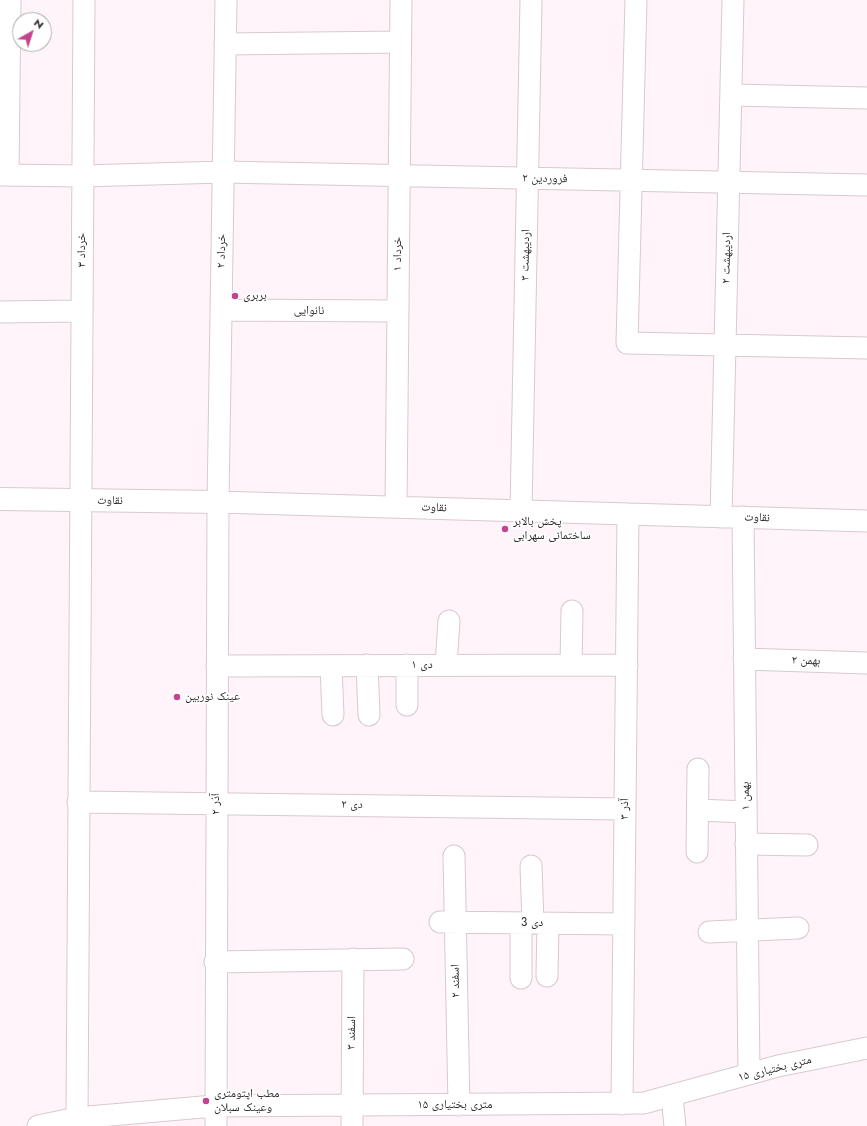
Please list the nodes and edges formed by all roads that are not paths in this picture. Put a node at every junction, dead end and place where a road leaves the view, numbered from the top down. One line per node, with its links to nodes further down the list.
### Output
1 (10, 0): 13 (street)
2 (84, 0): 14 (street, خرداد ۳)
3 (226, 0): 9 (street, خرداد ۲)
4 (401, 0): 8 (street, خرداد ۱)
5 (530, 0): 16 (street, اردیبهشت ۳)
6 (636, 0): 17 (street)
7 (733, 0): 10 (street, اردیبهشت ۲)
8 (400, 42): 9 (street); 15 (street, خرداد ۱)
9 (225, 44): 12 (street, خرداد ۲)
10 (730, 95): 11 (street); 18 (street, اردیبهشت ۲)
11 (867, 98)
12 (223, 172): 14 (street, فروردین ۲); 15 (street, فروردین ۲); 20 (street, خرداد ۲)
13 (4, 175): 14 (street, فروردین ۲)
14 (83, 176): 21 (street, خرداد ۳)
15 (399, 176): 16 (street, فروردین ۲); 22 (street, خرداد ۱)
16 (527, 178): 17 (street, فروردین ۲); 30 (street, اردیبهشت ۳)
17 (631, 181): 18 (street, فروردین ۲); 24 (street)
18 (729, 182): 19 (street, فروردین ۲); 24 (street, اردیبهشت ۲)
19 (867, 185)
20 (221, 310): 22 (street, نانوایی); 28 (street, خرداد ۲)
21 (82, 311): 23 (street); 27 (street, خرداد ۳)
22 (398, 311): 29 (street, خرداد ۱)
23 (0, 312)
24 (725, 345): 25 (street); 32 (street, اردیبهشت ۲)
25 (867, 348)
26 (0, 499): 27 (main road, نقاوت)
27 (80, 500): 28 (main road, نقاوت); 50 (street, خرداد ۳)
28 (218, 502): 29 (street, نقاوت); 44 (street, آذر ۲)
29 (396, 507): 30 (street, نقاوت)
30 (521, 511): 31 (street, نقاوت)
31 (628, 514): 32 (street, نقاوت); 43 (street, آذر ۳)
32 (722, 517): 33 (street, نقاوت)
33 (743, 517): 34 (street, نقاوت); 37 (street, بهمن ۱)
34 (867, 521)
35 (572, 611): 42 (street)
36 (449, 621): 41 (street)
37 (744, 659): 38 (street, بهمن ۲); 54 (street, بهمن ۱)
38 (867, 663)
39 (367, 665): 40 (street, دی ۱); 45 (street, دی ۱); 48 (street)
40 (407, 665): 41 (street, دی ۱); 46 (street)
41 (446, 665): 42 (street, دی ۱)
42 (571, 665): 43 (street, دی ۱)
43 (626, 665): 52 (street, آذر ۳)
44 (217, 666): 45 (street, دی ۱); 51 (street, آذر ۲)
45 (331, 666): 47 (street)
46 (407, 705)
47 (333, 715)
48 (369, 715)
49 (698, 769): 53 (street)
50 (78, 802): 51 (street, دی ۲); 78 (street, خرداد ۳)
51 (216, 803): 52 (street, دی ۲); 68 (street, آذر ۲)
52 (625, 809): 62 (street, آذر ۳)
53 (698, 810): 54 (street); 57 (street)
54 (746, 812): 55 (street, بهمن ۱)
55 (746, 844): 56 (street); 64 (street, بهمن ۱)
56 (807, 845)
57 (697, 852)
58 (454, 856): 60 (street, اسفند ۲)
59 (531, 866): 61 (street)
60 (448, 922): 61 (street, دی 3); 75 (street, اسفند ۲)
61 (534, 923): 62 (street, دی 3); 69 (street); 70 (street)
62 (624, 924): 74 (street, آذر ۳)
63 (798, 928): 64 (street)
64 (747, 931): 65 (street); 72 (street, بهمن ۱)
65 (710, 932)
66 (402, 958): 67 (street)
67 (353, 960): 68 (street); 76 (street, اسفند ۳)
68 (215, 962): 77 (street, آذر ۲)
69 (547, 976)
70 (521, 978)
71 (867, 1048): 72 (street, ۱۵ متری بختیاری)
72 (749, 1074): 73 (street, ۱۵ متری بختیاری)
73 (672, 1096): 74 (street, ۱۵ متری بختیاری); 81 (street)
74 (622, 1104): 75 (street, ۱۵ متری بختیاری)
75 (459, 1105): 76 (street, ۱۵ متری بختیاری)
76 (351, 1106): 77 (street, ۱۵ متری بختیاری); 80 (street, اسفند ۳)
77 (215, 1116): 78 (street, ۱۵ متری بختیاری)
78 (77, 1118): 79 (street, ۱۵ متری بختیاری)
79 (38, 1126)
80 (352, 1126)
81 (675, 1126)

